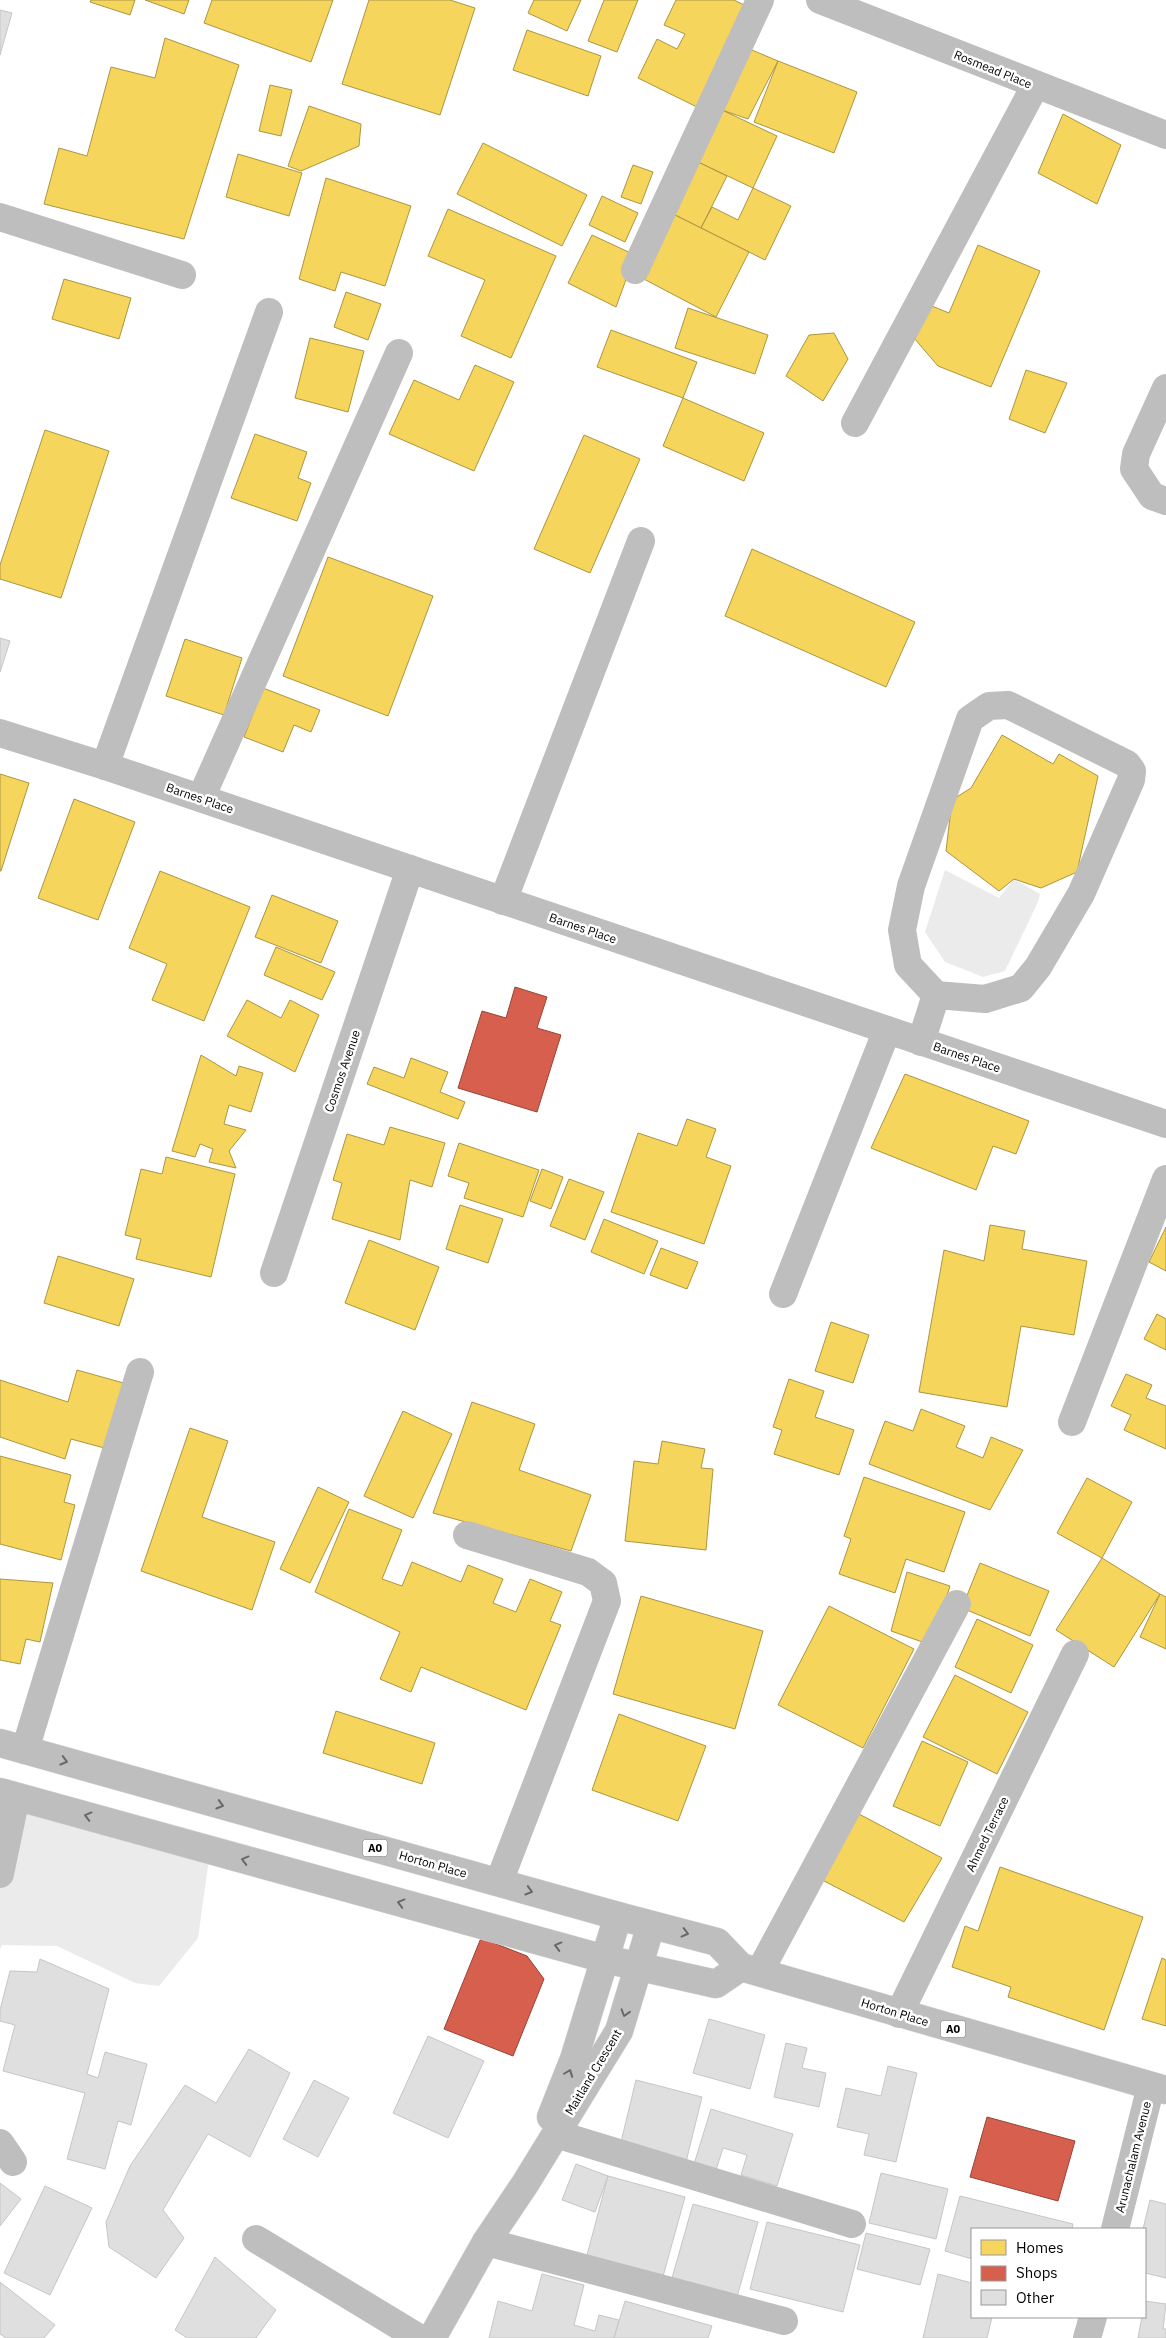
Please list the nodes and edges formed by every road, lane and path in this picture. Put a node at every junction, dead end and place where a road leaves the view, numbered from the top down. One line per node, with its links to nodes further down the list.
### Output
1 (760, 0): 7 (main road)
2 (820, 0): 3 (main road, Rosmead Place)
3 (862, 8): 4 (main road, Rosmead Place)
4 (1035, 86): 5 (main road, Rosmead Place); 12 (main road)
5 (1166, 135)
6 (0, 217): 8 (main road)
7 (635, 270)
8 (182, 275)
9 (269, 312): 16 (main road)
10 (399, 353): 17 (main road)
11 (1166, 388): 13 (main road)
12 (855, 423)
13 (1166, 501)
14 (641, 541): 19 (main road)
15 (0, 733): 16 (main road, Barnes Place)
16 (105, 766): 17 (main road, Barnes Place)
17 (201, 798): 18 (main road, Barnes Place)
18 (410, 869): 19 (main road, Barnes Place); 25 (main road, Cosmos Avenue)
19 (502, 901): 21 (main road, Barnes Place)
20 (936, 995): 20 (main road); 22 (main road)
21 (887, 1030): 22 (main road, Barnes Place); 26 (main road)
22 (921, 1042): 23 (main road, Barnes Place)
23 (1166, 1124)
24 (1166, 1179): 28 (main road)
25 (274, 1274)
26 (783, 1294)
27 (140, 1372): 32 (main road)
28 (1072, 1422)
29 (467, 1535): 35 (main road)
30 (957, 1604): 40 (main road)
31 (1075, 1654): 41 (main road, Ahmed Terrace)
32 (13, 1747): 35 (main road, Horton Place / A0, one-way to 35)
33 (8, 1794): 34 (main road); 38 (main road, one-way to 33)
34 (0, 1874)
35 (499, 1882): 36 (main road, Horton Place / A0, one-way to 36)
36 (618, 1916): 37 (main road, Horton Place / A0); 38 (main road, Maitland Crescent)
37 (650, 1924): 39 (main road, Maitland Crescent); 40 (main road, Horton Place / A0, one-way to 40)
38 (605, 1959): 39 (main road); 44 (main road, Maitland Crescent, one-way to 38)
39 (638, 1967): 40 (main road); 43 (main road, Maitland Crescent, one-way to 43)
40 (751, 1969): 41 (main road, Horton Place / A0)
41 (898, 2014): 42 (main road, Horton Place / A0)
42 (1158, 2088): 46 (main road, Arunachalam Avenue)
43 (556, 2134): 44 (main road, Maitland Crescent); 45 (main road)
44 (525, 2184): 48 (main road, Maitland Crescent)
45 (852, 2224)
46 (1114, 2228)
47 (256, 2239): 51 (main road)
48 (486, 2242): 50 (main road); 52 (main road, Maitland Crescent)
49 (1092, 2318): 53 (main road)
50 (784, 2321)
51 (419, 2338)
52 (432, 2338)
53 (1087, 2338)

